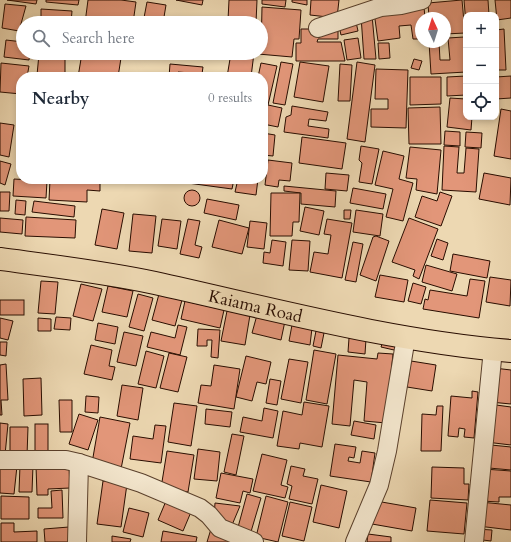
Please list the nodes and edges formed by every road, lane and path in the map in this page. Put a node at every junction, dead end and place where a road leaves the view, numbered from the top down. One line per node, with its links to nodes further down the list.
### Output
1 (422, 0): 2 (street)
2 (318, 28)
3 (0, 247): 5 (highway, Kaiama Road)
4 (0, 259): 6 (highway, Kaiama Road)
5 (511, 336)
6 (406, 337): 7 (highway, Kaiama Road); 12 (street)
7 (502, 350): 13 (street)
8 (0, 460): 9 (street)
9 (79, 463): 10 (street); 11 (street)
10 (77, 542)
11 (254, 542)
12 (355, 542)
13 (474, 542)

